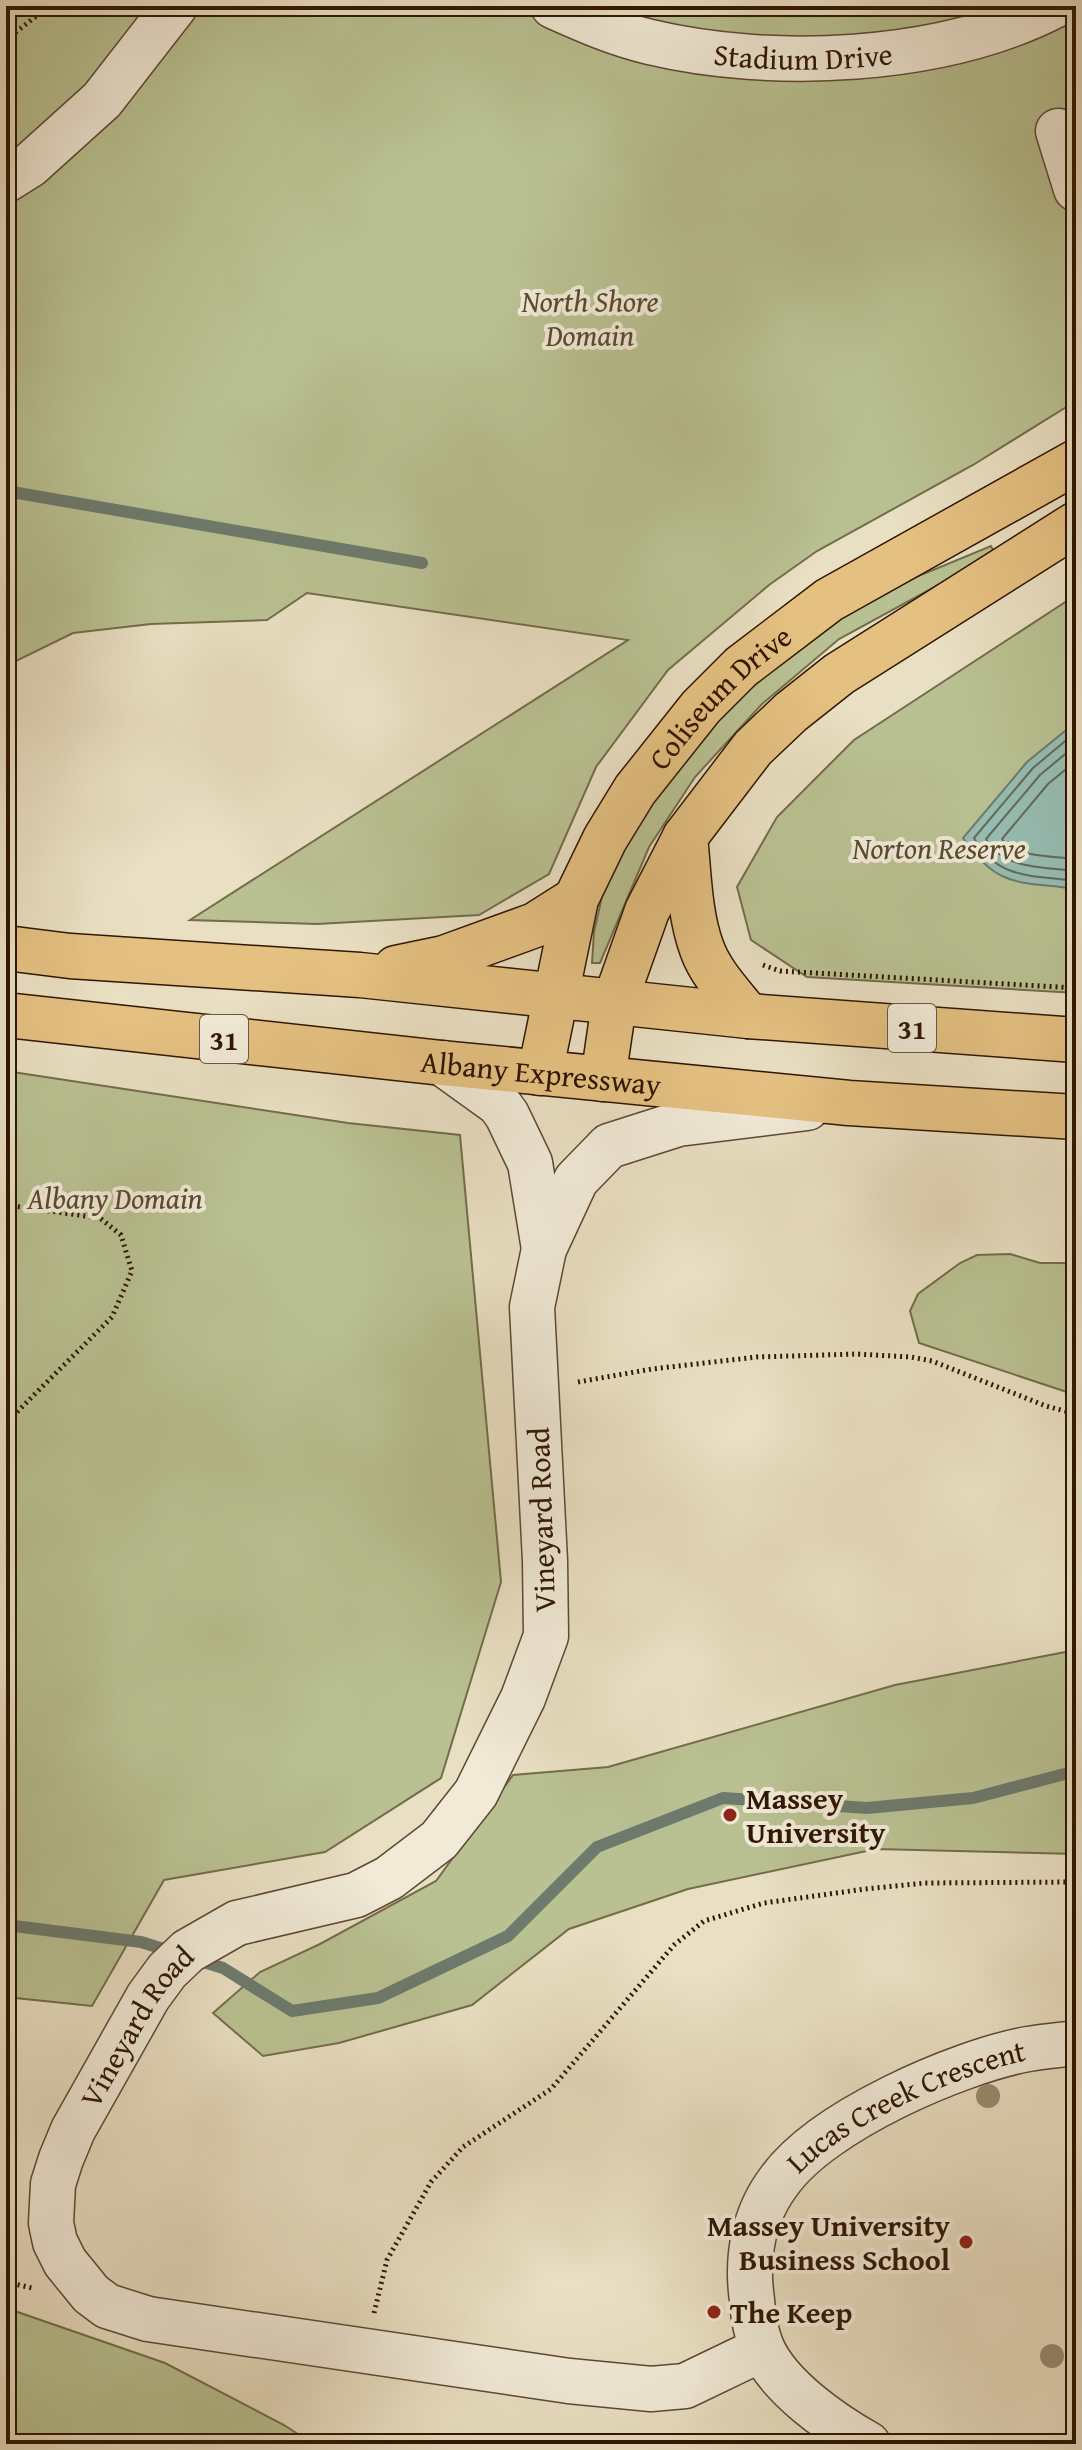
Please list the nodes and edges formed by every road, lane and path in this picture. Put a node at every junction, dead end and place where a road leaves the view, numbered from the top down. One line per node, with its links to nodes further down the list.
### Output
1 (49, 6): 5 (path)
2 (175, 6): 7 (street)
3 (553, 6): 4 (street, Stadium Drive)
4 (1054, 6)
5 (6, 40)
6 (1058, 131): 8 (street)
7 (6, 180)
8 (1076, 189)
9 (1076, 462): 12 (main road, Coliseum Drive)
10 (1076, 524): 11 (main road, Coliseum Drive)
11 (685, 837): 18 (main road, Coliseum Drive); 20 (main road)
12 (576, 899): 15 (main road); 17 (main road, Coliseum Drive)
13 (6, 948): 15 (main road, 31)
14 (752, 961): 16 (path)
15 (360, 975): 17 (main road, 31)
16 (1076, 988)
17 (557, 995): 18 (main road, 31); 23 (main road, Coliseum Drive)
18 (614, 1004): 20 (main road, 31); 24 (main road, Coliseum Drive)
19 (6, 1015): 22 (main road, Albany Expressway / 31)
20 (748, 1016): 21 (main road, 31)
21 (1076, 1040)
22 (442, 1063): 23 (main road, Albany Expressway / 31); 28 (street, Vineyard Road)
23 (540, 1073): 24 (main road, Albany Expressway / 31)
24 (603, 1079): 25 (main road, Albany Expressway / 31)
25 (849, 1103): 26 (main road, Albany Expressway / 31); 28 (street, Vineyard Road)
26 (1076, 1117)
27 (6, 1205): 31 (path)
28 (544, 1249): 35 (street, Vineyard Road)
29 (570, 1378): 30 (path)
30 (1076, 1414)
31 (6, 1423)
32 (1076, 1882): 35 (path)
33 (1076, 2043): 34 (street, Lucas Creek Crescent)
34 (762, 2349): 35 (street, Vineyard Road); 36 (street, Lucas Creek Crescent)
35 (363, 2352)
36 (868, 2444)

